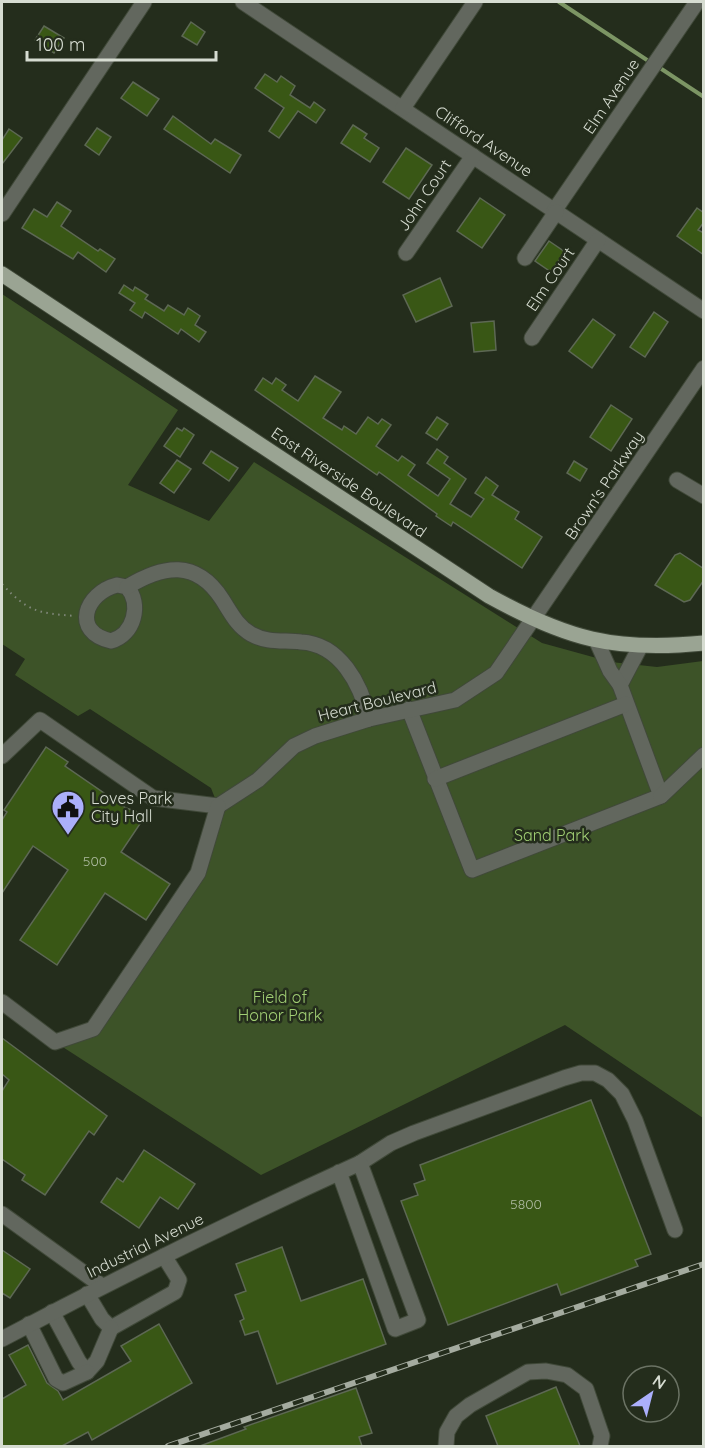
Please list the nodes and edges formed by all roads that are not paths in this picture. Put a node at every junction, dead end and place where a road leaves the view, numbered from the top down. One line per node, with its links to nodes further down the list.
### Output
1 (144, 2): 8 (street)
2 (475, 2): 5 (street)
3 (697, 2): 7 (street, Elm Avenue)
4 (248, 3): 5 (street, Clifford Avenue)
5 (403, 108): 6 (street, Clifford Avenue)
6 (472, 156): 7 (street, Clifford Avenue); 10 (street, John Court)
7 (555, 212): 9 (street, Clifford Avenue); 11 (street, Elm Avenue)
8 (2, 214)
9 (598, 240): 13 (street, Clifford Avenue); 14 (street, Elm Court)
10 (406, 253)
11 (525, 258)
12 (2, 273): 19 (main road, East Riverside Boulevard)
13 (704, 311)
14 (532, 338)
15 (704, 368): 19 (street, Brown's Parkway)
16 (677, 480): 17 (street)
17 (704, 496)
18 (127, 586): 18 (street); 26 (street)
19 (533, 621): 20 (main road, East Riverside Boulevard); 25 (street, Heart Boulevard)
20 (597, 642): 22 (main road, East Riverside Boulevard); 23 (street)
21 (704, 643): 22 (main road, East Riverside Boulevard)
22 (640, 647): 23 (street)
23 (620, 685): 24 (street)
24 (626, 704): 29 (street); 30 (street)
25 (409, 710): 26 (street, Heart Boulevard); 29 (street)
26 (369, 719): 31 (street, Heart Boulevard)
27 (704, 755): 30 (street)
28 (2, 756): 31 (street)
29 (435, 779): 30 (street)
30 (661, 796)
31 (218, 806): 32 (street)
32 (2, 1002)
33 (360, 1163): 34 (street, Industrial Avenue); 34 (street); 36 (street, Industrial Avenue)
34 (339, 1172): 37 (street, Industrial Avenue)
35 (2, 1214): 38 (street)
36 (675, 1230)
37 (164, 1256): 38 (street, Industrial Avenue); 42 (street)
38 (102, 1286): 39 (street, Industrial Avenue)
39 (87, 1294): 40 (street, Industrial Avenue); 42 (street)
40 (52, 1312): 41 (street, Industrial Avenue); 44 (street)
41 (29, 1324): 43 (street, Industrial Avenue); 44 (street)
42 (111, 1328): 44 (street)
43 (2, 1338)
44 (87, 1372)
45 (446, 1446): 46 (street)
46 (600, 1446)

